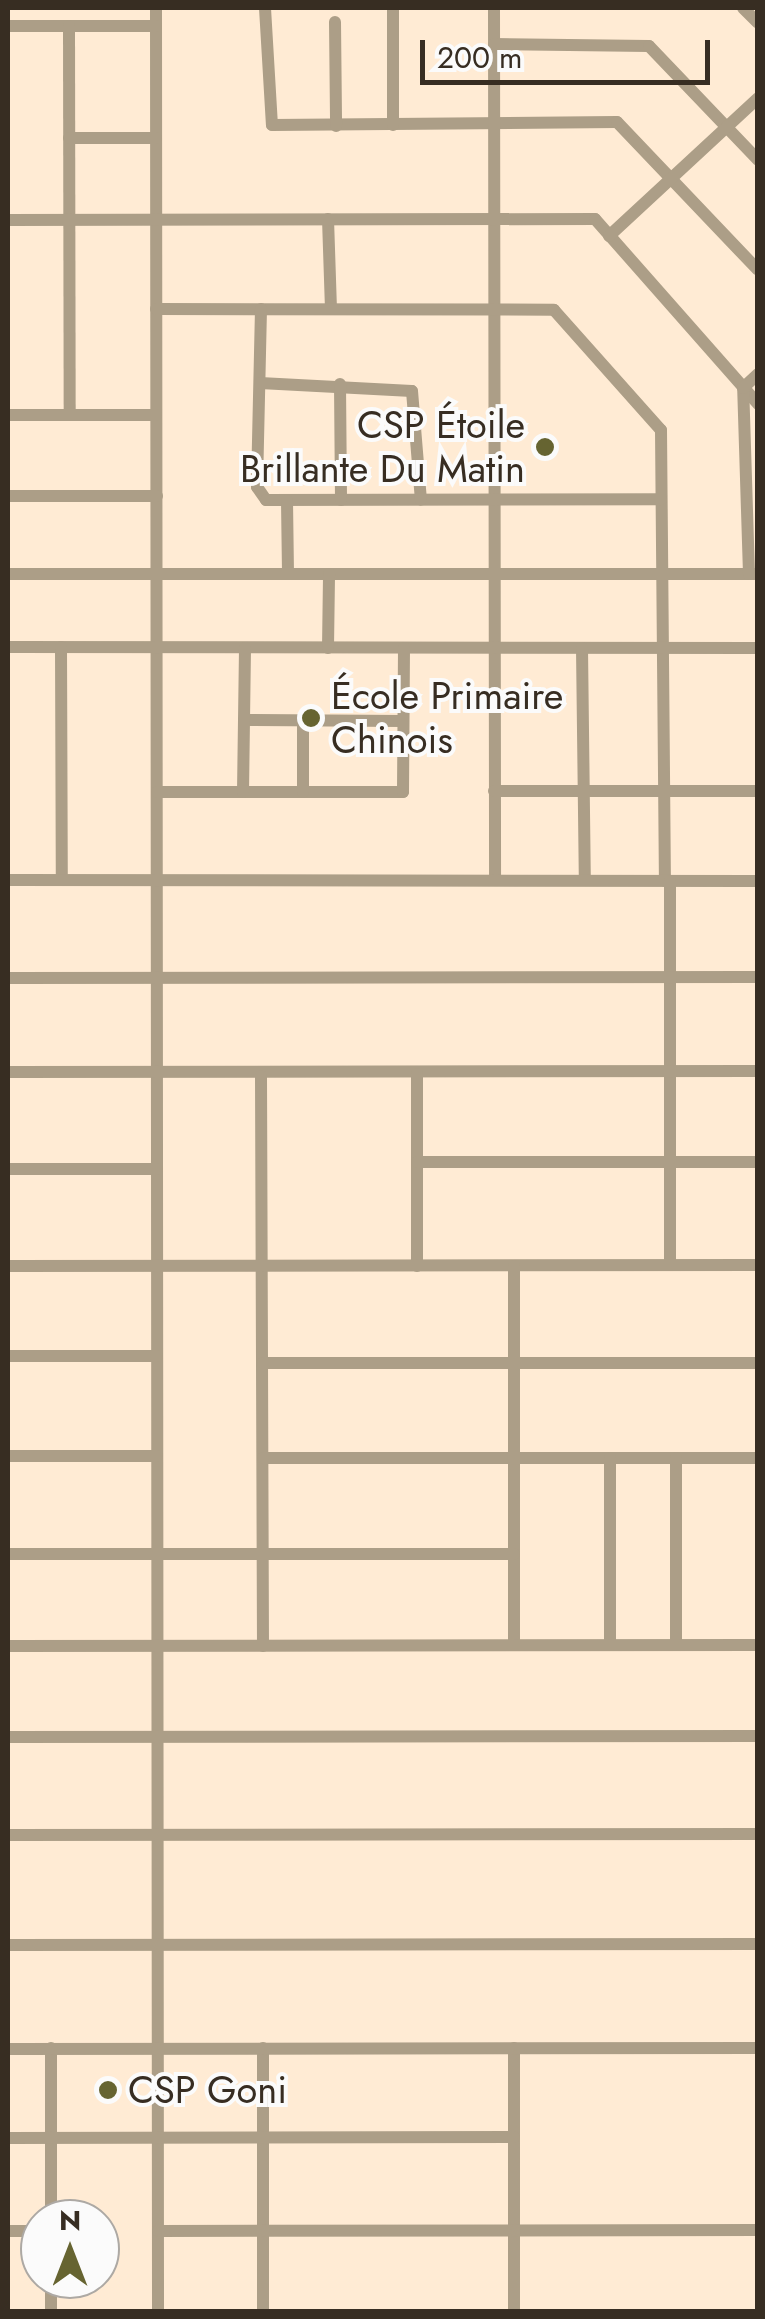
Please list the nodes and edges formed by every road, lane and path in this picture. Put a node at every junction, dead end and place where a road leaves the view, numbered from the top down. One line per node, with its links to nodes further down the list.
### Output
1 (156, 8): 10 (street)
2 (265, 8): 14 (street)
3 (393, 8): 15 (street)
4 (494, 8): 11 (street)
5 (743, 8): 7 (street)
6 (335, 22): 14 (street)
7 (758, 23)
8 (8, 26): 9 (street)
9 (70, 26): 10 (street); 17 (street)
10 (156, 26): 18 (street)
11 (494, 44): 13 (street); 16 (street)
12 (758, 98): 16 (street)
13 (494, 124): 15 (street); 20 (street); 25 (street)
14 (336, 126): 15 (street)
15 (392, 126)
16 (726, 127): 19 (street); 20 (street)
17 (70, 138): 18 (street); 22 (street)
18 (156, 138): 23 (street)
19 (758, 160)
20 (671, 178): 26 (street); 27 (street)
21 (8, 220): 22 (street)
22 (70, 220): 23 (street); 39 (street)
23 (156, 220): 24 (street); 28 (street)
24 (328, 220): 25 (street); 30 (street)
25 (494, 220): 26 (street); 31 (street)
26 (610, 236): 35 (street)
27 (758, 270)
28 (156, 308): 29 (street); 37 (street)
29 (260, 309): 30 (street); 33 (street)
30 (330, 309): 31 (street)
31 (494, 310): 42 (street); 45 (street)
32 (758, 374): 35 (street)
33 (260, 384): 34 (street); 46 (street)
34 (340, 384): 43 (street); 44 (street)
35 (743, 388): 36 (street); 53 (street)
36 (758, 404)
37 (156, 415): 39 (street); 41 (street)
38 (8, 416): 39 (street)
39 (70, 416)
40 (8, 496): 41 (street)
41 (156, 496): 48 (street)
42 (662, 499): 45 (street); 52 (street)
43 (340, 500): 44 (street); 46 (street)
44 (421, 500): 45 (street)
45 (494, 500): 51 (street)
46 (287, 501): 49 (street)
47 (8, 574): 48 (street)
48 (156, 574): 49 (street); 56 (street)
49 (288, 574): 50 (street)
50 (329, 574): 51 (street); 58 (street)
51 (494, 574): 52 (street); 60 (street)
52 (662, 574): 53 (street); 62 (street)
53 (753, 574)
54 (8, 648): 55 (street)
55 (60, 648): 56 (street); 75 (street)
56 (156, 648): 57 (street); 67 (street)
57 (245, 648): 58 (street); 64 (street)
58 (328, 648): 59 (street)
59 (404, 648): 60 (street); 66 (street)
60 (494, 648): 61 (street); 70 (street)
61 (582, 648): 62 (street); 71 (street)
62 (662, 648): 63 (street); 72 (street)
63 (758, 648)
64 (244, 720): 65 (street); 68 (street)
65 (303, 721): 66 (street); 69 (street)
66 (403, 722): 69 (street)
67 (157, 792): 68 (street); 76 (street)
68 (243, 792): 69 (street)
69 (303, 792)
70 (494, 792): 71 (street); 77 (street)
71 (584, 792): 72 (street); 78 (street)
72 (663, 792): 73 (street); 79 (street)
73 (758, 792)
74 (8, 880): 75 (street)
75 (62, 880): 76 (street)
76 (157, 880): 77 (street); 83 (street)
77 (495, 880): 78 (street)
78 (585, 880): 79 (street)
79 (668, 880): 80 (street); 84 (street)
80 (758, 881)
81 (758, 977): 84 (street)
82 (8, 978): 83 (street)
83 (157, 978): 84 (street); 88 (street)
84 (670, 978): 85 (street)
85 (670, 1071): 86 (street); 89 (street); 92 (street)
86 (758, 1071)
87 (8, 1072): 88 (street)
88 (157, 1072): 90 (street); 95 (street)
89 (417, 1074): 90 (street); 91 (street)
90 (261, 1076): 98 (street)
91 (417, 1162): 92 (street); 99 (street)
92 (670, 1162): 93 (street); 101 (street)
93 (758, 1162)
94 (8, 1169): 95 (street)
95 (157, 1169): 97 (street)
96 (8, 1266): 97 (street)
97 (157, 1266): 98 (street); 104 (street)
98 (262, 1266): 99 (street); 107 (street)
99 (417, 1266): 100 (street)
100 (514, 1266): 101 (street); 105 (street)
101 (670, 1266): 102 (street)
102 (758, 1266)
103 (8, 1356): 104 (street)
104 (157, 1356): 109 (street)
105 (514, 1363): 106 (street); 107 (street); 111 (street)
106 (758, 1363)
107 (262, 1364): 110 (street)
108 (8, 1456): 109 (street)
109 (157, 1456): 116 (street)
110 (262, 1458): 111 (street); 117 (street)
111 (514, 1458): 112 (street); 118 (street)
112 (610, 1458): 113 (street); 124 (street)
113 (676, 1458): 114 (street); 125 (street)
114 (758, 1458)
115 (8, 1554): 116 (street)
116 (157, 1554): 117 (street); 121 (street)
117 (263, 1554): 118 (street); 122 (street)
118 (514, 1554): 123 (street)
119 (758, 1645): 125 (street)
120 (8, 1646): 121 (street)
121 (157, 1646): 122 (street); 127 (street)
122 (263, 1646): 123 (street)
123 (514, 1646): 124 (street)
124 (610, 1646): 125 (street)
125 (676, 1646)
126 (8, 1736): 127 (street)
127 (157, 1736): 128 (street); 129 (street)
128 (758, 1736)
129 (157, 1834): 130 (street); 131 (street); 133 (street)
130 (758, 1834)
131 (8, 1835)
132 (8, 1944): 133 (street)
133 (158, 1944): 134 (street); 137 (street)
134 (758, 1944)
135 (8, 2048): 136 (street)
136 (51, 2048): 137 (street); 143 (street)
137 (158, 2048): 138 (street); 144 (street)
138 (263, 2048): 139 (street); 145 (street)
139 (514, 2048): 140 (street); 141 (street)
140 (758, 2048)
141 (514, 2137): 145 (street); 150 (street)
142 (8, 2138): 143 (street)
143 (51, 2138): 144 (street); 146 (street)
144 (158, 2138): 145 (street); 148 (street)
145 (263, 2138): 149 (street)
146 (51, 2199)
147 (758, 2230): 150 (street)
148 (158, 2231): 149 (street); 151 (street)
149 (263, 2231): 150 (street); 152 (street)
150 (514, 2231): 153 (street)
151 (158, 2312)
152 (263, 2312)
153 (514, 2312)

